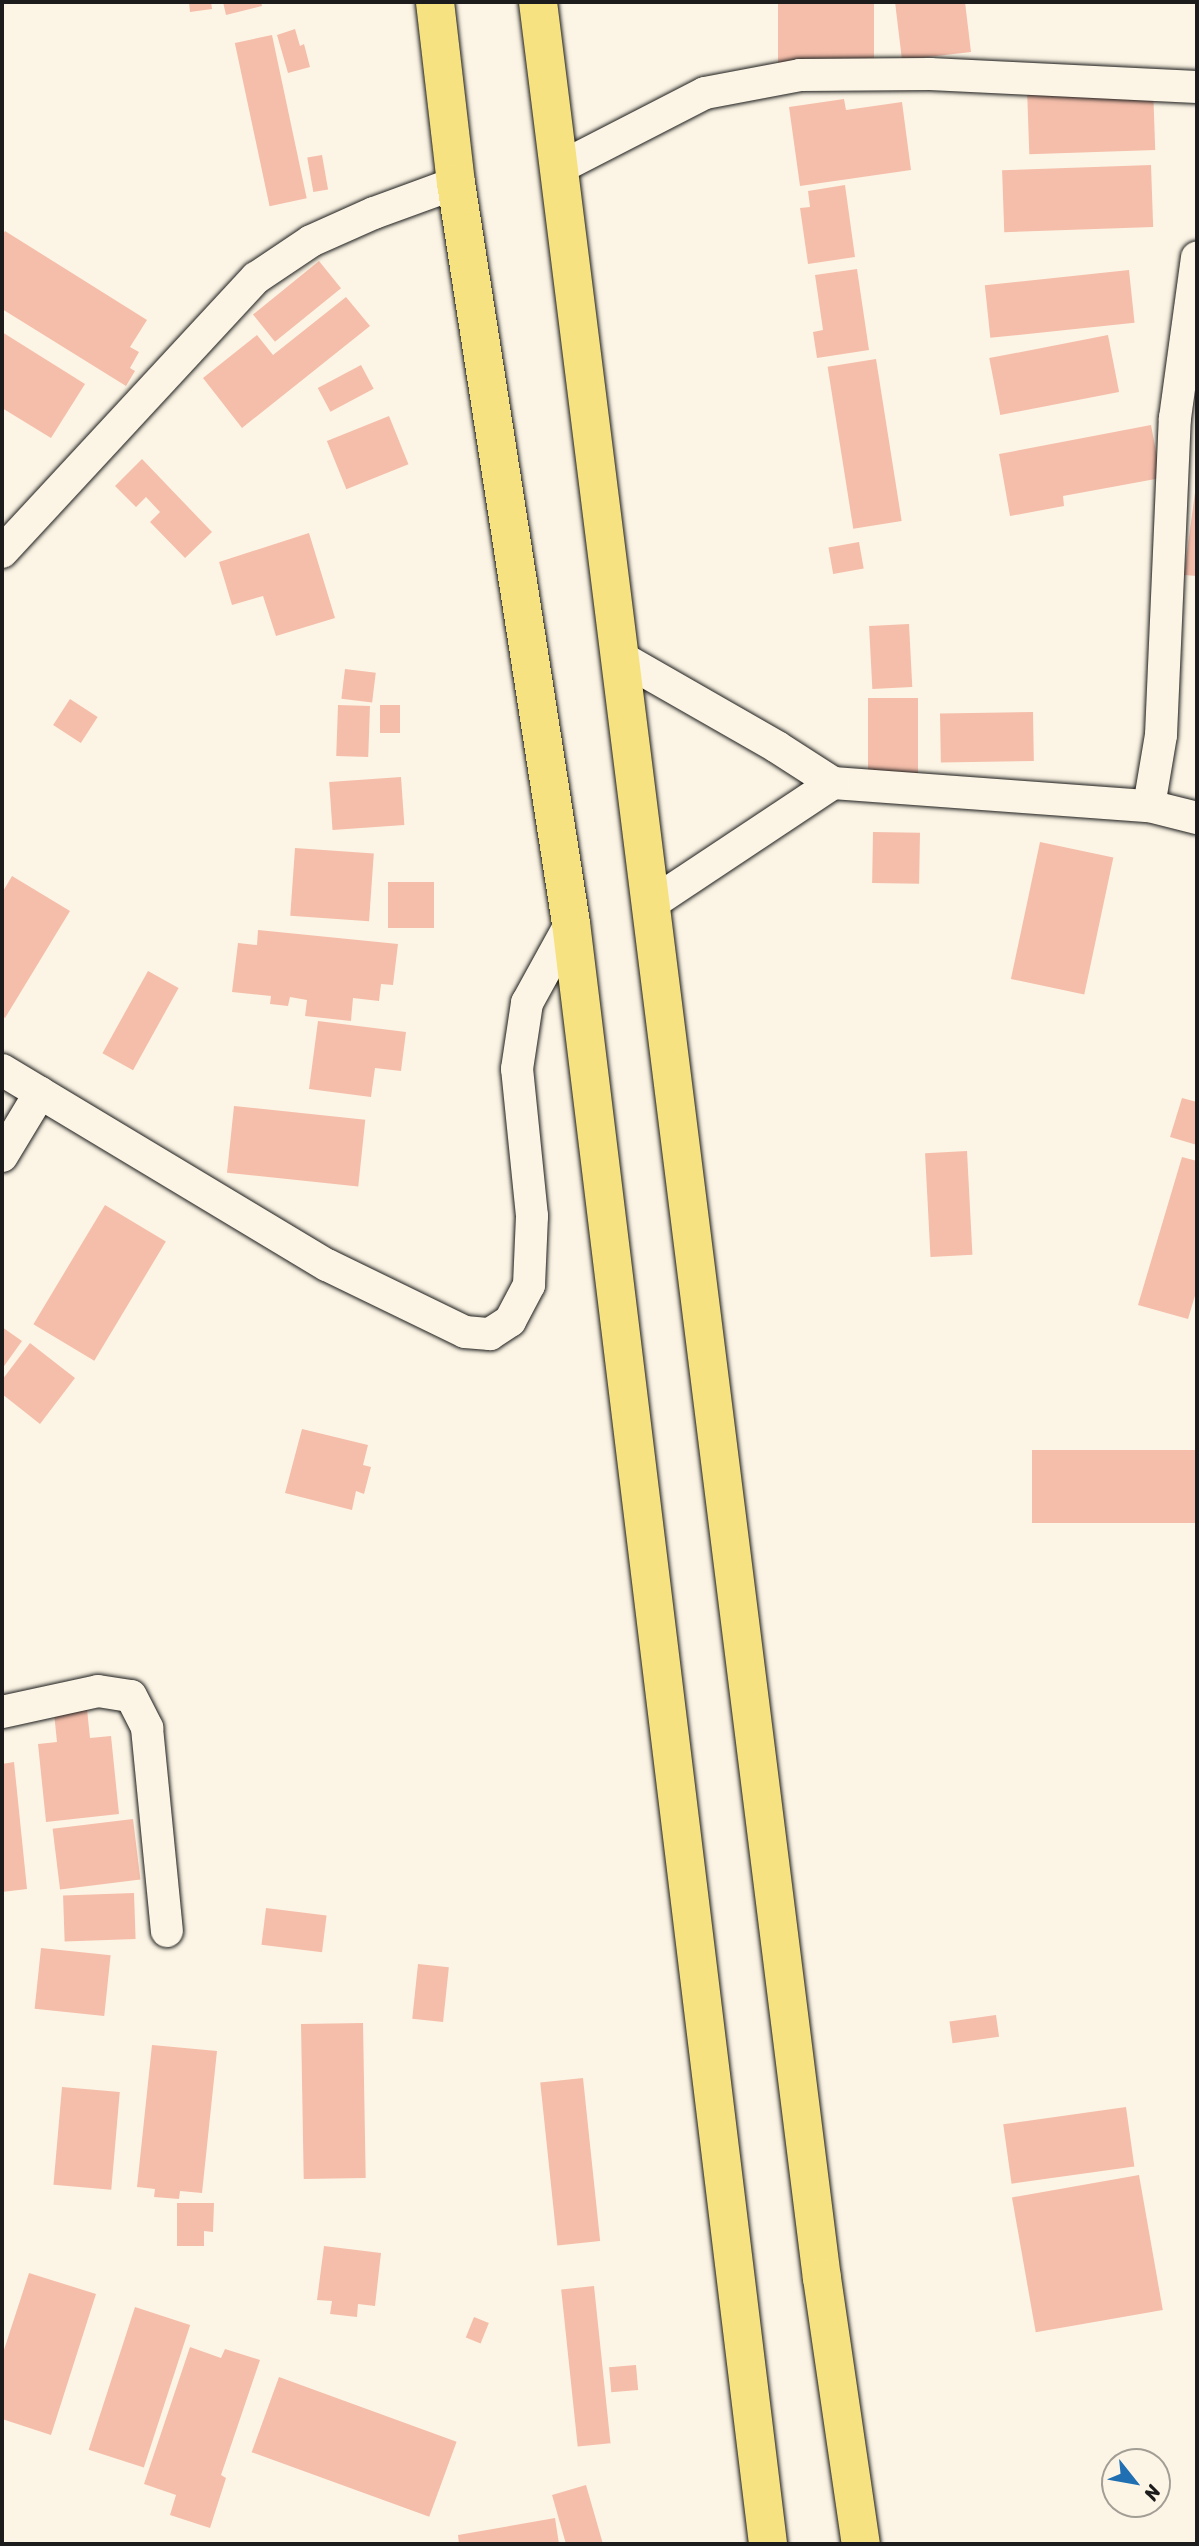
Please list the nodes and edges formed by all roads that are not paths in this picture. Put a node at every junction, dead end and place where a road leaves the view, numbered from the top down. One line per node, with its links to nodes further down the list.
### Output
1 (435, 2): 5 (highway)
2 (538, 2): 4 (highway)
3 (1197, 87): 4 (street)
4 (559, 169): 8 (highway)
5 (456, 183): 7 (street); 13 (highway)
6 (1197, 258): 10 (street)
7 (2, 552)
8 (620, 657): 9 (street); 12 (highway)
9 (833, 783): 10 (street); 12 (street)
10 (1149, 806): 11 (street)
11 (1197, 818)
12 (651, 904): 20 (highway)
13 (571, 923): 15 (street); 19 (highway)
14 (2, 1070): 15 (street)
15 (40, 1093): 16 (street)
16 (2, 1157)
17 (2, 1712): 18 (street)
18 (167, 1931)
19 (747, 2382): 21 (highway); 22 (highway)
20 (839, 2394): 23 (highway); 24 (highway)
21 (754, 2544)
22 (768, 2544)
23 (861, 2544)
24 (881, 2544)

